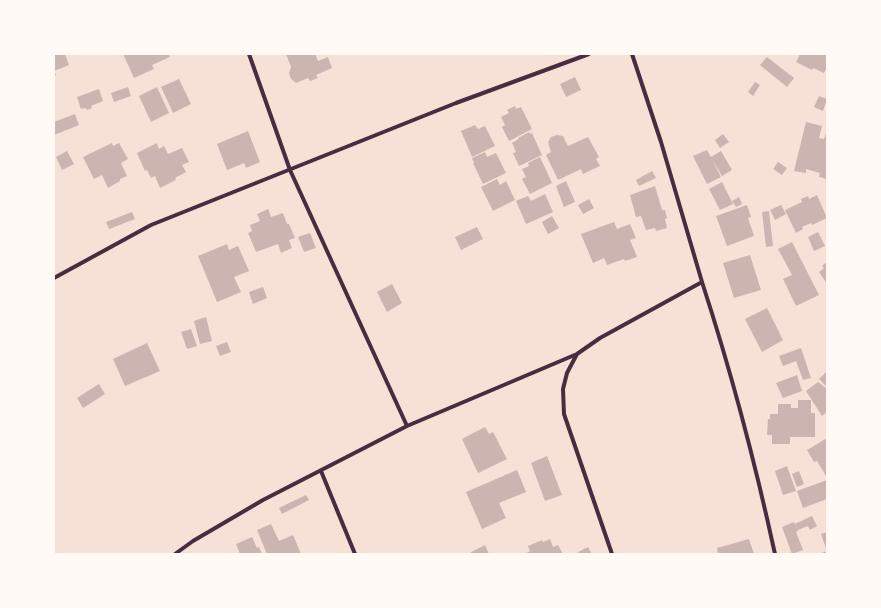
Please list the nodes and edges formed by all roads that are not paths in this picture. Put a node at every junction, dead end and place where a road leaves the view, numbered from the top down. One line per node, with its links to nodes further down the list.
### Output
1 (249, 54): 4 (street)
2 (589, 54): 4 (street)
3 (632, 54): 6 (street)
4 (290, 170): 5 (street); 8 (street)
5 (54, 278)
6 (702, 282): 7 (street); 13 (street)
7 (577, 354): 8 (street); 12 (street)
8 (407, 426): 9 (street)
9 (321, 471): 10 (street); 11 (street)
10 (175, 554)
11 (355, 554)
12 (612, 554)
13 (775, 554)

